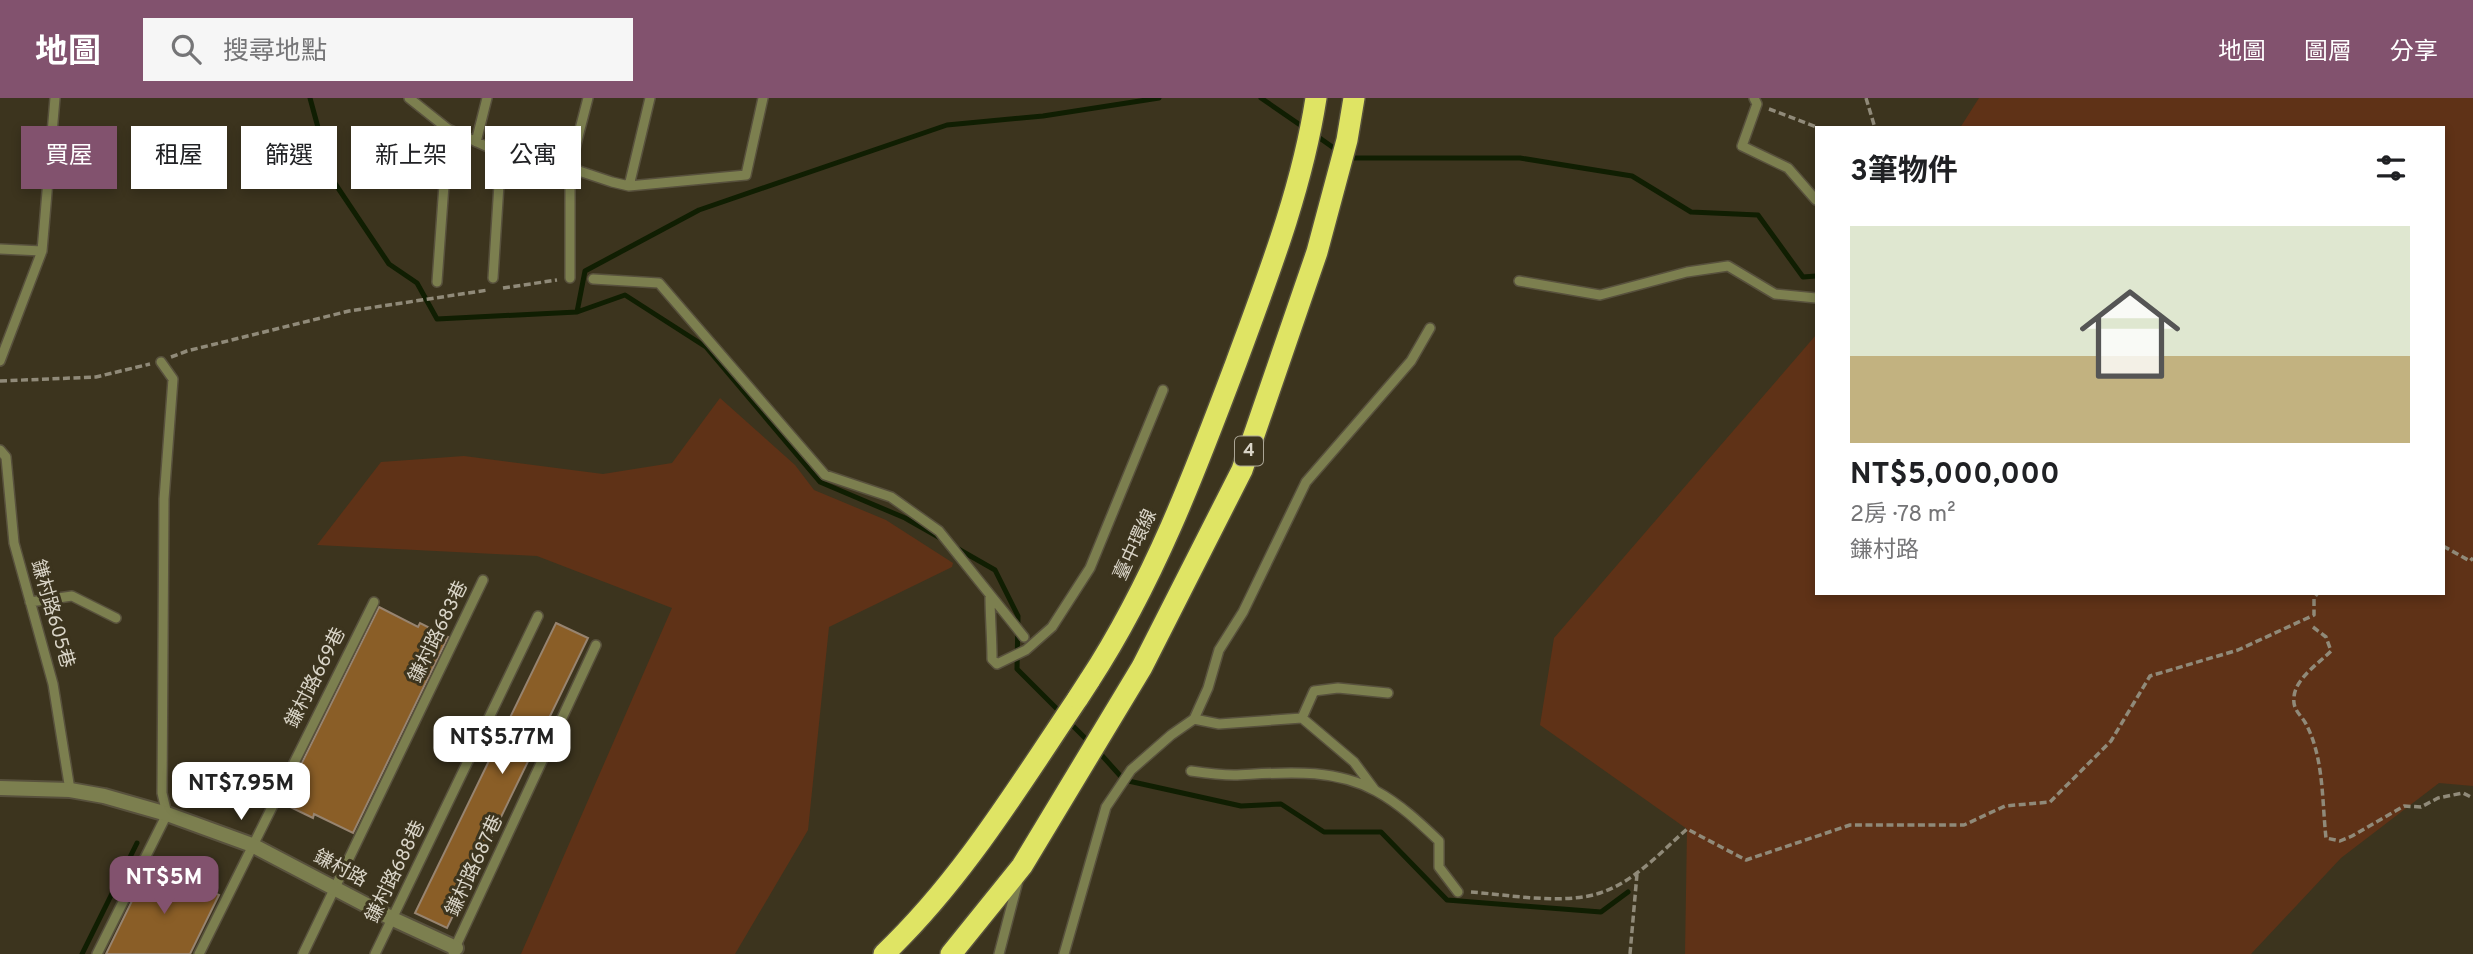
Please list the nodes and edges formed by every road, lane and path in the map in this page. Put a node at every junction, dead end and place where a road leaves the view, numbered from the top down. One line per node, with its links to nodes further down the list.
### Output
1 (55, 98): 25 (lane)
2 (409, 98): 11 (lane)
3 (487, 98): 16 (lane)
4 (588, 98): 12 (lane)
5 (650, 98): 19 (lane)
6 (763, 98): 19 (lane)
7 (1316, 98): 72 (highway, 臺中環線 / 4)
8 (1354, 98): 62 (highway, 4)
9 (1866, 98): 14 (path)
10 (1756, 101): 13 (path); 23 (lane)
11 (444, 126)
12 (581, 126)
13 (1815, 126)
14 (1874, 126)
15 (471, 140): 16 (lane)
16 (476, 142): 17 (lane)
17 (485, 146)
18 (581, 171): 19 (lane)
19 (629, 186)
20 (444, 189): 30 (lane)
21 (499, 189): 26 (lane)
22 (570, 189): 27 (lane)
23 (1815, 199)
24 (0, 249): 25 (lane)
25 (43, 251): 35 (lane)
26 (493, 278)
27 (570, 278): 31 (path)
28 (593, 279): 43 (lane)
29 (1519, 281): 33 (lane)
30 (437, 282)
31 (503, 288)
32 (489, 290): 36 (path)
33 (1815, 298)
34 (1430, 328): 54 (lane)
35 (0, 361)
36 (161, 362): 37 (path); 60 (lane)
37 (0, 381)
38 (1163, 390): 43 (lane)
39 (0, 450): 45 (lane, 鎌村路605巷)
40 (2445, 547): 41 (path)
41 (2473, 558)
42 (484, 580): 64 (lane, 鎌村路683巷)
43 (990, 595): 50 (lane)
44 (2316, 595): 63 (path)
45 (30, 602): 48 (lane); 57 (lane, 鎌村路605巷)
46 (374, 602): 61 (lane, 鎌村路669巷)
47 (538, 616): 66 (lane, 鎌村路688巷)
48 (116, 618)
49 (2313, 627): 59 (path)
50 (1024, 637)
51 (596, 645): 67 (lane, 鎌村路687巷)
52 (1388, 693): 53 (lane)
53 (1302, 718): 54 (lane); 58 (lane)
54 (1195, 719): 75 (lane)
55 (1191, 771): 58 (lane)
56 (0, 788): 57 (street, 鎌村路)
57 (69, 790): 60 (street, 鎌村路)
58 (1375, 790): 65 (lane)
59 (2473, 798)
60 (167, 814): 61 (street, 鎌村路); 68 (lane)
61 (252, 845): 64 (street, 鎌村路); 69 (lane, 鎌村路669巷)
62 (1022, 866): 73 (highway, 4); 74 (lane)
63 (1637, 874): 65 (path); 76 (path)
64 (335, 889): 66 (street, 鎌村路); 70 (lane, 鎌村路683巷)
65 (1458, 892)
66 (393, 919): 67 (street, 鎌村路); 71 (lane, 鎌村路688巷)
67 (454, 951)
68 (97, 954)
69 (199, 954)
70 (303, 954)
71 (375, 954)
72 (884, 954)
73 (951, 954)
74 (999, 954)
75 (1064, 954)
76 (1630, 954)

